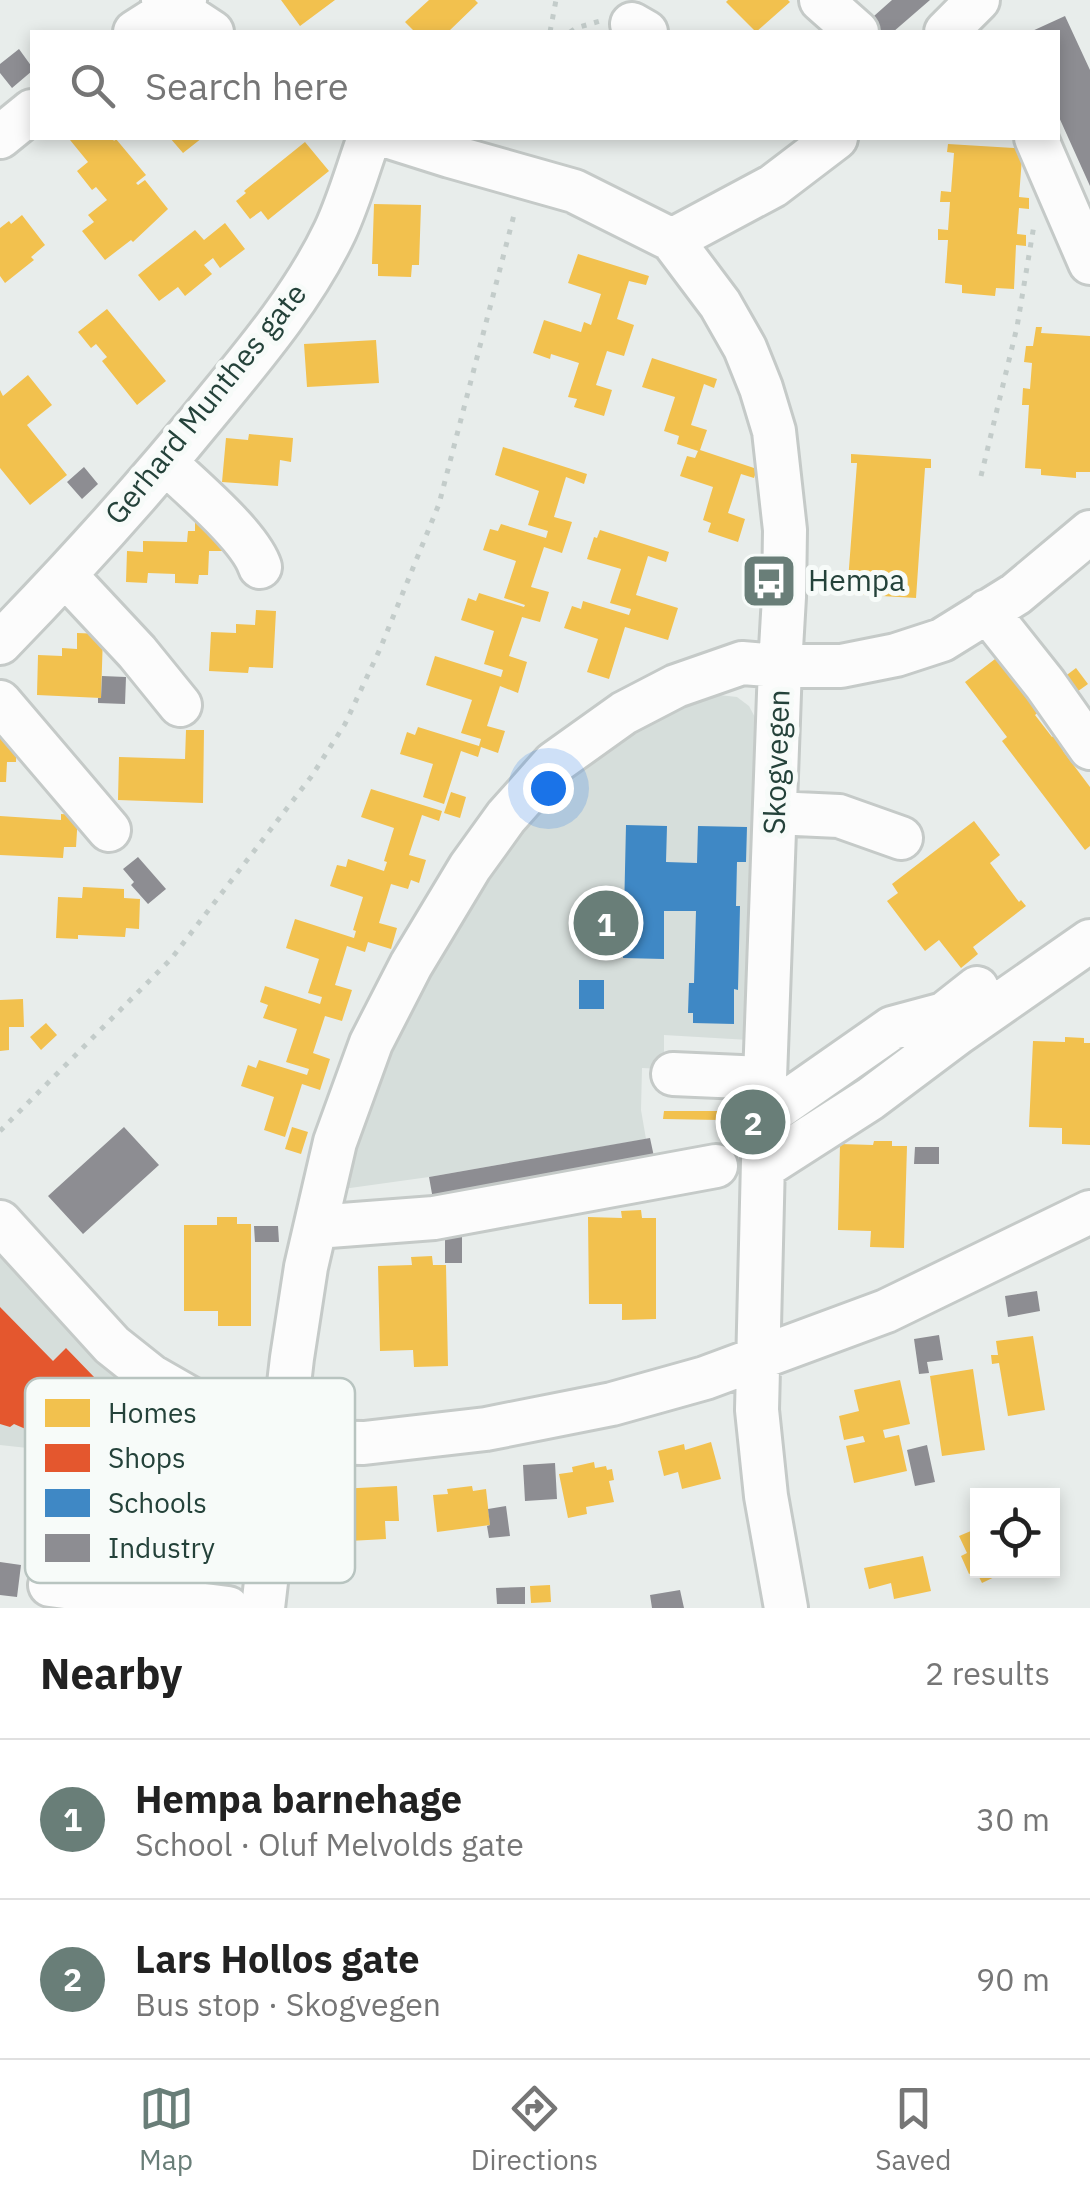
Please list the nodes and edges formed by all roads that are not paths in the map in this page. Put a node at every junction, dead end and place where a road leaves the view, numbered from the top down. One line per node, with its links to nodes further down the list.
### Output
1 (821, 0): 6 (street)
2 (978, 0): 7 (street)
3 (174, 2): 4 (street); 5 (street)
4 (137, 30)
5 (209, 30)
6 (855, 30)
7 (948, 30)
8 (30, 113): 9 (street)
9 (0, 137)
10 (368, 140): 17 (street, Gerhard Munthes gate)
11 (399, 140): 15 (street, Skogvegen)
12 (829, 140): 14 (street)
13 (1037, 140): 16 (street)
14 (792, 150): 15 (street)
15 (672, 240): 23 (street, Skogvegen)
16 (1090, 263)
17 (166, 463): 19 (street); 20 (street, Gerhard Munthes gate)
18 (1090, 532): 21 (street)
19 (260, 567)
20 (66, 576): 22 (street, Gerhard Munthes gate); 25 (street)
21 (987, 611): 23 (street); 26 (street)
22 (0, 643)
23 (780, 666): 27 (street, Skogvegen); 38 (street)
24 (0, 702): 28 (street)
25 (180, 705)
26 (1090, 748)
27 (775, 813): 29 (street); 33 (street, Skogvegen)
28 (109, 830)
29 (901, 838)
30 (1090, 940): 35 (street)
31 (1023, 952): 33 (street)
32 (673, 1074): 33 (street)
33 (766, 1097): 35 (street, Skogvegen)
34 (716, 1166): 38 (street)
35 (764, 1167): 39 (street, Skogvegen)
36 (1090, 1212): 39 (street)
37 (0, 1222): 40 (street)
38 (316, 1227): 41 (street)
39 (759, 1359): 42 (street); 47 (street, Skogvegen)
40 (155, 1378)
41 (290, 1378)
42 (355, 1443)
43 (267, 1583): 46 (street)
44 (50, 1585): 45 (street)
45 (228, 1608)
46 (264, 1608)
47 (786, 1608)

